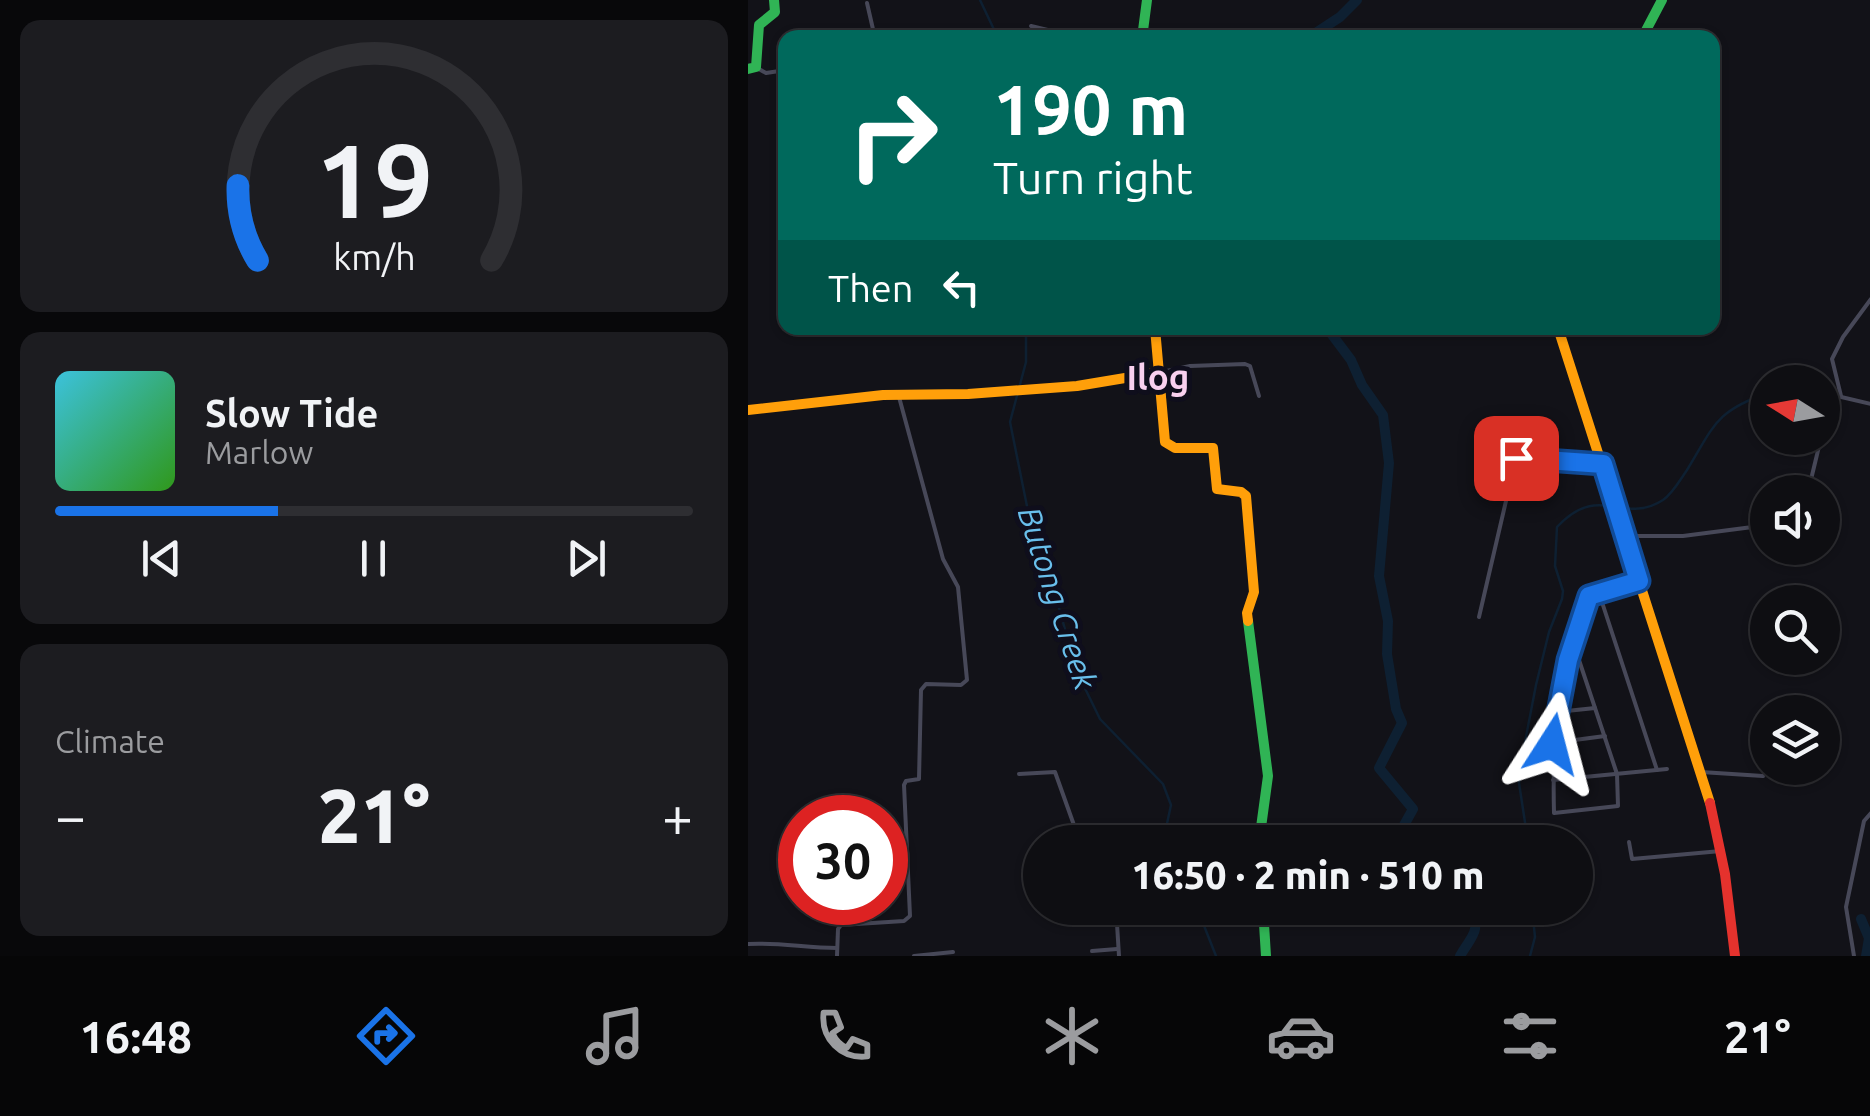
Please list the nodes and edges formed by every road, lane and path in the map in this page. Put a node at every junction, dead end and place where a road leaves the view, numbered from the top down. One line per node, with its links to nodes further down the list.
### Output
1 (774, 0): 10 (street)
2 (1147, 0): 8 (street)
3 (1662, 0): 9 (street)
4 (867, 3): 6 (street)
5 (1031, 26): 7 (street)
6 (873, 30)
7 (1048, 30)
8 (1143, 30)
9 (1646, 30)
10 (752, 68): 11 (street)
11 (778, 71)
12 (1870, 299): 17 (street)
13 (1156, 335): 15 (street)
14 (1560, 335): 21 (street)
15 (1161, 372): 16 (street); 18 (street); 43 (street)
16 (1259, 396)
17 (1841, 396): 19 (street)
18 (899, 397): 20 (street); 49 (street)
19 (1870, 404)
20 (748, 410)
21 (1603, 464): 23 (street); 26 (street)
22 (1750, 527): 23 (street)
23 (1625, 536): 24 (street)
24 (1639, 581): 25 (street); 36 (street)
25 (1599, 592): 27 (street); 35 (street)
26 (1479, 617)
27 (1573, 642): 28 (street); 29 (street)
28 (1578, 656): 29 (street); 30 (street)
29 (1568, 660): 31 (street)
30 (1595, 708): 31 (street); 32 (street)
31 (1556, 712): 33 (street)
32 (1605, 736): 33 (street); 38 (street)
33 (1552, 744): 40 (street)
34 (1667, 769): 35 (street)
35 (1656, 770): 38 (street)
36 (1701, 772): 39 (street); 45 (street)
37 (1019, 774): 42 (street)
38 (1617, 774): 40 (street); 40 (street)
39 (1750, 775)
40 (1553, 780)
41 (1870, 813): 57 (street)
42 (1074, 825)
43 (1261, 825)
44 (1629, 842): 45 (street)
45 (1721, 851): 56 (street)
46 (1117, 925): 52 (street)
47 (1263, 925): 55 (street)
48 (748, 944): 49 (street)
49 (837, 948): 53 (street)
50 (1092, 951): 52 (street)
51 (954, 952): 54 (street)
52 (1119, 952)
53 (838, 956)
54 (914, 956)
55 (1266, 956)
56 (1735, 956)
57 (1854, 956)

